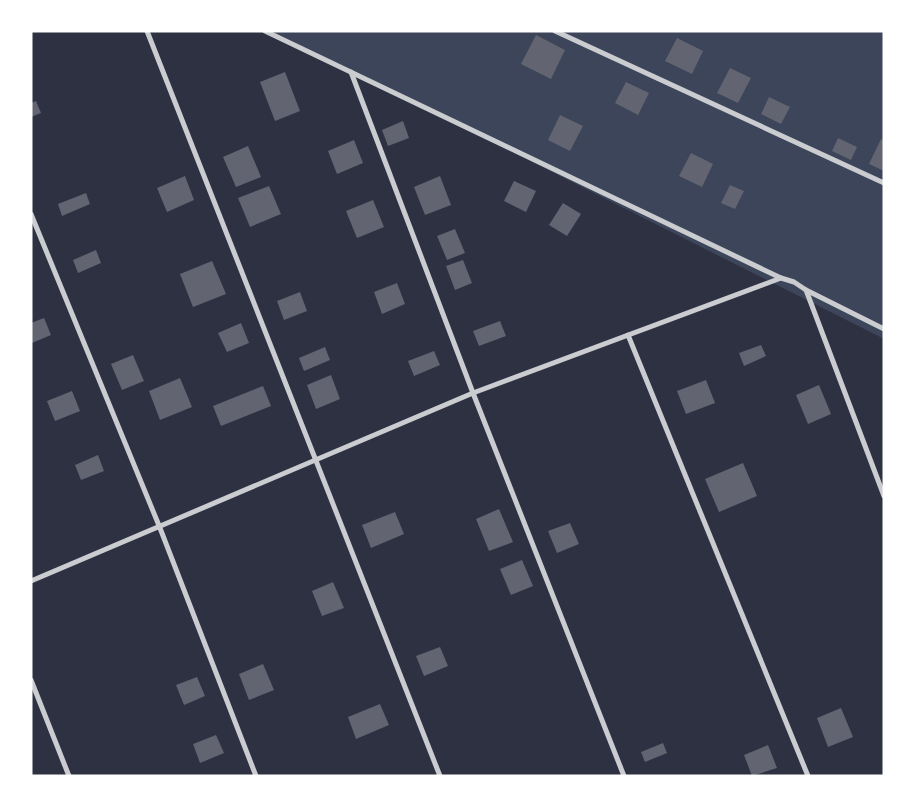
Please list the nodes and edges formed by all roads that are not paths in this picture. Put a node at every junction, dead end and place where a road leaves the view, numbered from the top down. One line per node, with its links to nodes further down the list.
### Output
1 (147, 31): 12 (street)
2 (265, 31): 4 (street)
3 (555, 31): 5 (street)
4 (352, 72): 7 (street); 11 (street)
5 (884, 183)
6 (31, 214): 14 (street)
7 (781, 278): 8 (street); 10 (street)
8 (806, 290): 9 (street); 13 (street)
9 (884, 329)
10 (628, 335): 11 (street); 21 (street)
11 (473, 393): 12 (street); 20 (street)
12 (316, 461): 14 (street); 19 (street)
13 (884, 496)
14 (160, 528): 15 (street); 18 (street)
15 (31, 581)
16 (31, 680): 17 (street)
17 (69, 776)
18 (256, 776)
19 (440, 776)
20 (624, 776)
21 (808, 776)

